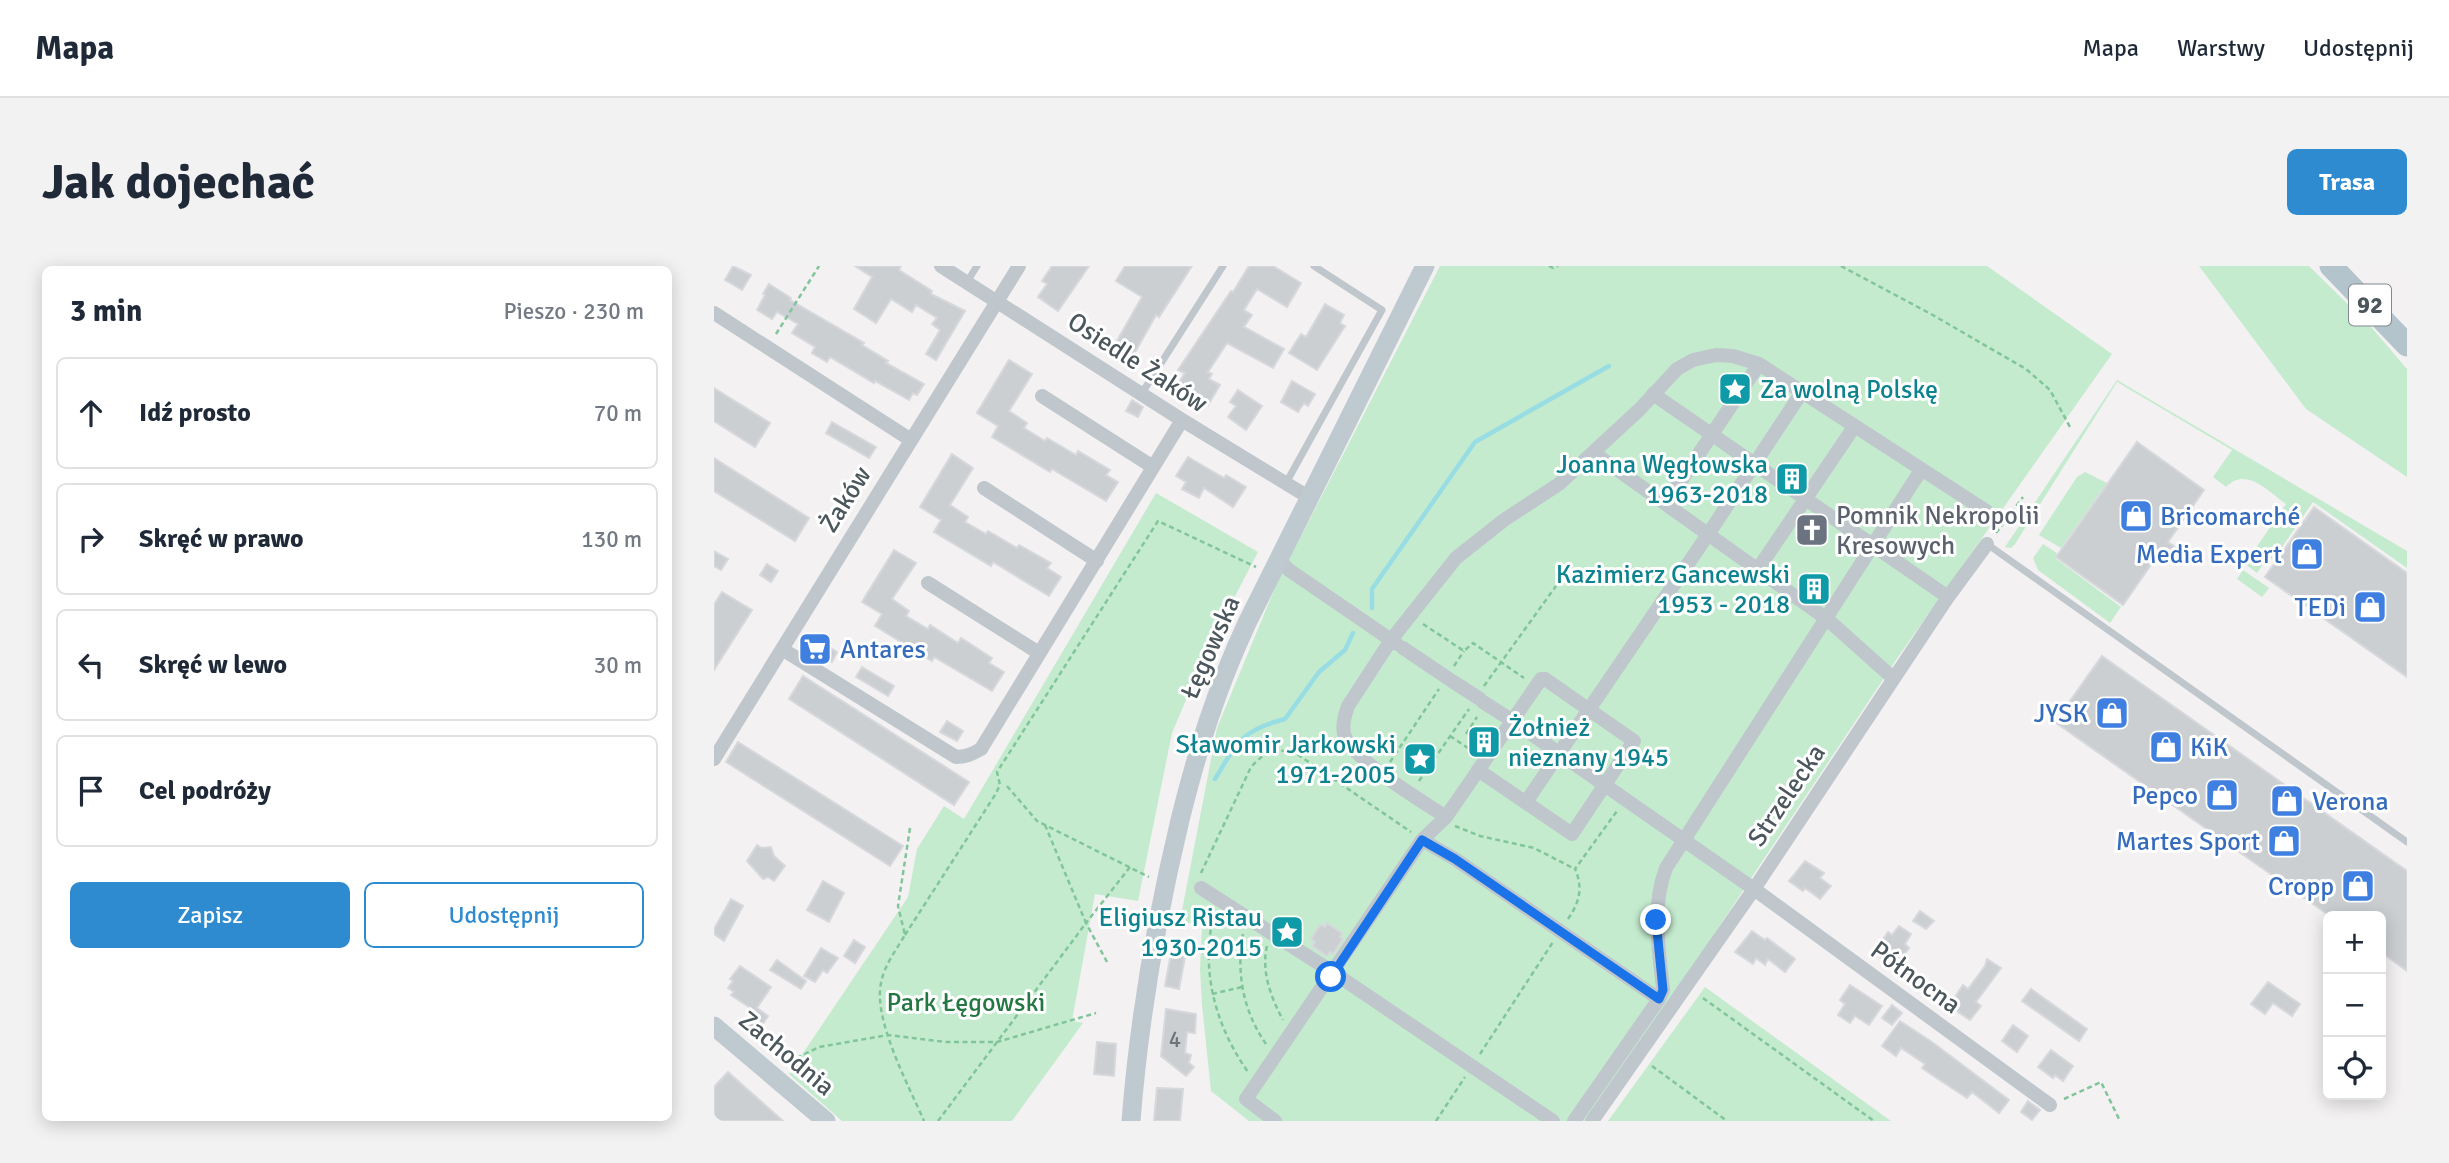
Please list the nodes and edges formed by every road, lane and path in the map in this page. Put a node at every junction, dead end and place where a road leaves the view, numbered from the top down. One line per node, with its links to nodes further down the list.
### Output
1 (819, 266): 16 (path)
2 (941, 266): 12 (street, Osiedle Żaków)
3 (977, 266): 12 (lane)
4 (1020, 266): 13 (street, Żaków)
5 (1223, 266): 19 (lane)
6 (1314, 266): 31 (lane)
7 (1425, 266): 34 (street, Łęgowska)
8 (1549, 266): 9 (path)
9 (1558, 266)
10 (1841, 266): 24 (path)
11 (2331, 266): 15 (main road, 92)
12 (967, 282): 13 (street, Osiedle Żaków)
13 (997, 301): 19 (street, Osiedle Żaków); 26 (street, Żaków)
14 (714, 313): 16 (street)
15 (2407, 345)
16 (768, 346): 26 (street)
17 (1759, 365): 18 (street); 20 (street); 25 (street)
18 (1802, 392): 23 (street); 28 (street)
19 (1142, 393): 22 (street, Osiedle Żaków)
20 (1653, 394): 25 (street); 27 (street)
21 (1042, 396): 29 (street)
22 (1182, 420): 29 (street); 31 (street, Osiedle Żaków)
23 (1854, 427): 30 (street); 35 (street)
24 (2070, 427)
25 (1712, 436): 28 (street); 36 (street)
26 (911, 440): 50 (street, Żaków)
27 (1594, 453): 36 (street); 47 (street)
28 (1754, 464): 35 (street); 38 (street)
29 (1153, 467): 41 (street)
30 (1921, 470): 37 (street); 39 (street)
31 (1285, 485): 34 (street, Osiedle Żaków)
32 (984, 488): 41 (street)
33 (2024, 497): 40 (path)
34 (1310, 498): 42 (street, Łęgowska)
35 (1805, 499): 39 (street); 43 (street)
36 (1667, 503): 38 (street)
37 (1986, 511)
38 (1709, 533): 43 (street); 58 (street)
39 (1872, 544): 46 (street); 48 (street)
40 (1987, 544): 46 (street, Strzelecka); 79 (lane)
41 (1097, 561): 52 (street)
42 (1275, 567): 49 (street, Północna); 90 (path); 111 (street, Łęgowska)
43 (1758, 569): 48 (street)
44 (928, 583): 52 (street)
45 (1556, 586): 53 (path)
46 (1948, 597): 54 (street, Strzelecka)
47 (1410, 615): 49 (street); 51 (path)
48 (1827, 619): 54 (street); 78 (street)
49 (1398, 645): 55 (street, Północna); 68 (street)
50 (782, 649): 52 (street); 66 (street, Żaków)
51 (1464, 651): 53 (path); 55 (path)
52 (1038, 653)
53 (1501, 662): 56 (path); 57 (path)
54 (1894, 678): 84 (street, Strzelecka)
55 (1449, 679): 57 (street, Północna); 68 (path)
56 (1536, 686): 58 (street); 60 (street)
57 (1479, 703): 59 (path); 60 (street, Północna); 61 (path)
58 (1589, 710): 65 (street); 70 (street)
59 (1464, 715): 61 (path); 63 (path)
60 (1508, 718): 65 (street, Północna); 67 (street)
61 (1474, 722): 62 (path)
62 (1466, 734)
63 (1450, 736): 64 (path); 71 (path)
64 (1476, 754)
65 (1559, 754): 70 (street, Północna); 73 (street)
66 (714, 759)
67 (1478, 770): 73 (street); 74 (street)
68 (1382, 774): 71 (street)
69 (1007, 786): 75 (path)
70 (1605, 787): 72 (street, Północna); 73 (street)
71 (1411, 793): 74 (street)
72 (1625, 801): 78 (street, Północna); 81 (path)
73 (1526, 802)
74 (1444, 819): 77 (street); 81 (path)
75 (1045, 825): 80 (path); 87 (path)
76 (910, 828): 90 (path)
77 (1422, 840): 83 (path); 88 (street); 92 (street)
78 (1685, 842): 84 (street, Północna); 96 (street)
79 (2407, 842)
80 (1130, 867): 82 (path); 87 (path)
81 (1575, 869): 88 (path)
82 (1152, 879)
83 (1201, 888): 85 (street)
84 (1754, 889): 107 (street, Północna); 116 (street, Strzelecka)
85 (1218, 898): 86 (street); 94 (path)
86 (1246, 917): 89 (street); 93 (path)
87 (1086, 923): 91 (path); 101 (path)
88 (1560, 931): 96 (street); 104 (path)
89 (1270, 933): 92 (street); 99 (path)
90 (905, 935): 100 (path)
91 (1107, 962)
92 (1334, 973): 99 (street); 104 (street)
93 (1242, 987): 94 (path); 102 (path)
94 (1212, 994): 106 (path)
95 (1703, 998): 118 (path)
96 (1659, 999): 115 (street)
97 (1096, 1013): 101 (path)
98 (714, 1026): 108 (street, Zachodnia)
99 (1291, 1032): 102 (street)
100 (888, 1035): 101 (path); 105 (path); 109 (path)
101 (997, 1042): 110 (path)
102 (1276, 1054): 106 (street)
103 (1652, 1066): 117 (path)
104 (1471, 1067): 113 (path); 114 (street)
105 (810, 1075)
106 (1256, 1084): 112 (street)
107 (2050, 1105): 119 (path)
108 (826, 1121)
109 (924, 1121)
110 (938, 1121)
111 (1131, 1121)
112 (1275, 1121)
113 (1436, 1121)
114 (1553, 1121)
115 (1574, 1121)
116 (1592, 1121)
117 (1727, 1121)
118 (1874, 1121)
119 (2120, 1121)

